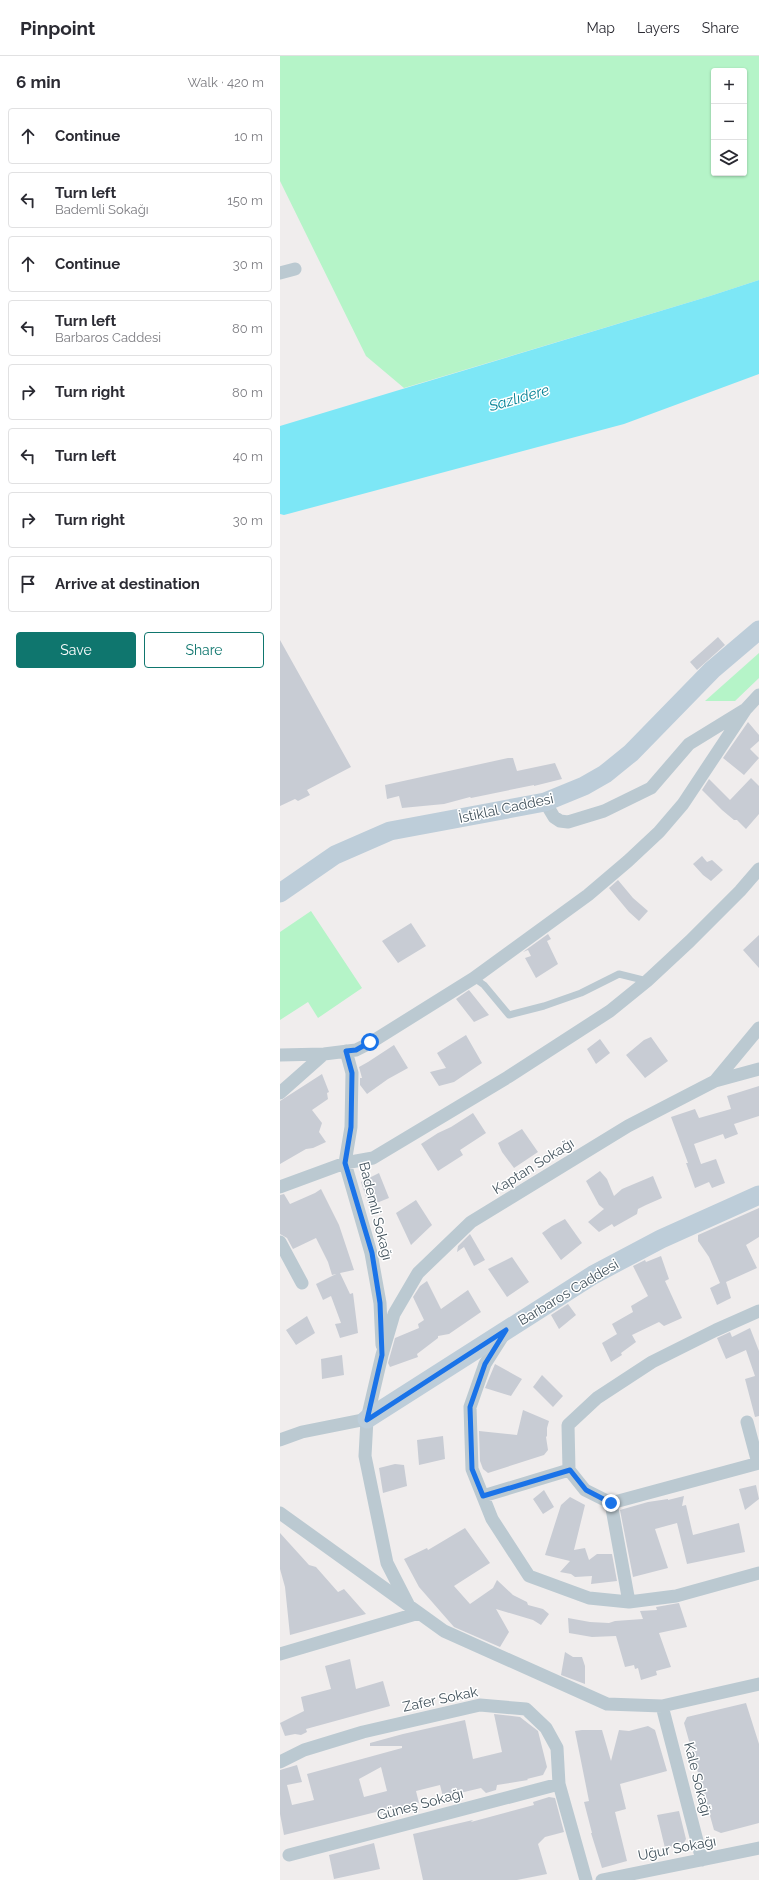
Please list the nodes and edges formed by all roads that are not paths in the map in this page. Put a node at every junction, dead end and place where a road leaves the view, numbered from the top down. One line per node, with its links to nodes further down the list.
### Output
1 (295, 269): 2 (street)
2 (280, 273)
3 (759, 630): 6 (main road, İstiklal Caddesi)
4 (759, 695): 5 (street)
5 (746, 709): 6 (street); 9 (street)
6 (545, 802): 8 (main road, İstiklal Caddesi)
7 (759, 868): 10 (street)
8 (280, 893)
9 (474, 978): 10 (lane); 12 (street)
10 (647, 981): 18 (street)
11 (759, 1028): 16 (street)
12 (346, 1051): 13 (street); 18 (street, Bademli Sokağı)
13 (324, 1054): 14 (street); 17 (street)
14 (280, 1055)
15 (759, 1069): 16 (street, Kaptan Sokağı)
16 (715, 1081): 25 (street, Kaptan Sokağı)
17 (280, 1093)
18 (345, 1163): 19 (street); 25 (street, Bademli Sokağı)
19 (280, 1186)
20 (759, 1194): 24 (main road, Barbaros Caddesi)
21 (280, 1242): 22 (street)
22 (302, 1283)
23 (759, 1312): 30 (street)
24 (506, 1330): 26 (main road, Barbaros Caddesi); 31 (street)
25 (382, 1355): 26 (street)
26 (367, 1420): 28 (street); 36 (street)
27 (747, 1422): 29 (street)
28 (280, 1440)
29 (759, 1463): 32 (street)
30 (570, 1470): 31 (street); 32 (street)
31 (483, 1496): 35 (street)
32 (611, 1503): 35 (street)
33 (280, 1513): 36 (street)
34 (759, 1573): 35 (street)
35 (630, 1602)
36 (414, 1609): 37 (street); 39 (street)
37 (280, 1654)
38 (759, 1686): 39 (street)
39 (662, 1706): 44 (street, Kale Sokağı)
40 (280, 1762): 41 (street, Zafer Sokak)
41 (558, 1784): 43 (street, Güneş Sokağı); 45 (street, Zafer Sokak)
42 (759, 1848): 44 (street, Uğur Sokağı)
43 (289, 1855)
44 (702, 1860): 46 (street, Uğur Sokağı)
45 (586, 1880)
46 (602, 1880)

